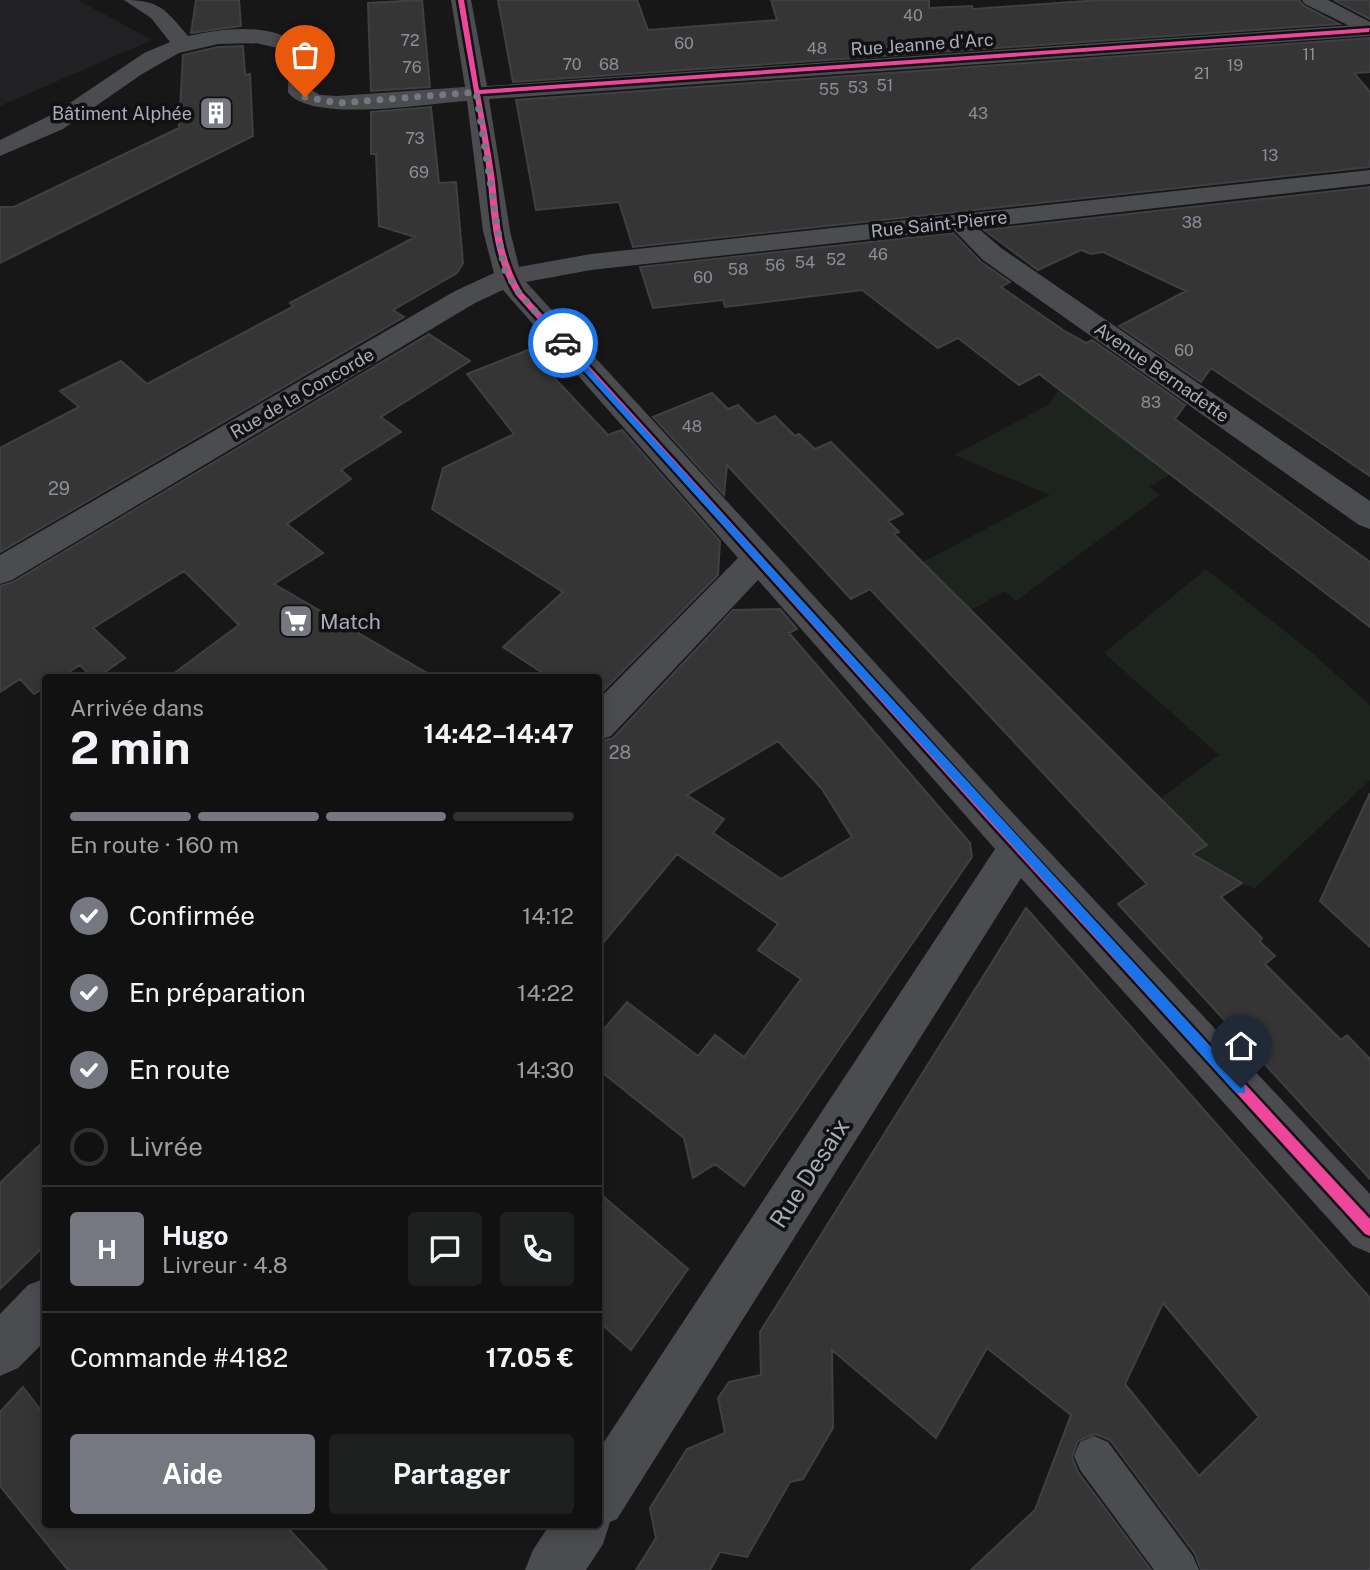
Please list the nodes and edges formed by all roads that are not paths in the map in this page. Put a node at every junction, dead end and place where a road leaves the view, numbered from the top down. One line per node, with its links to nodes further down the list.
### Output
1 (134, 0): 5 (street)
2 (461, 0): 6 (street)
3 (1312, 0): 4 (street)
4 (1370, 30): 6 (street, Rue Jeanne d'Arc)
5 (182, 42): 6 (street, Rue Jeanne d'Arc); 7 (street)
6 (476, 92): 10 (street)
7 (0, 149)
8 (1370, 177): 9 (street, Rue Saint-Pierre)
9 (960, 221): 10 (street, Rue Saint-Pierre); 11 (street, Avenue Bernadette)
10 (508, 277): 12 (street); 13 (street, Rue de la Concorde)
11 (1370, 517)
12 (758, 559): 14 (street); 15 (street)
13 (0, 571)
14 (602, 722)
15 (1019, 847): 16 (street); 20 (street, Rue Desaix)
16 (1370, 1229)
17 (42, 1307): 18 (street)
18 (0, 1350)
19 (1094, 1456): 23 (lane)
20 (602, 1494)
21 (580, 1528): 22 (street)
22 (553, 1570)
23 (1179, 1570)

